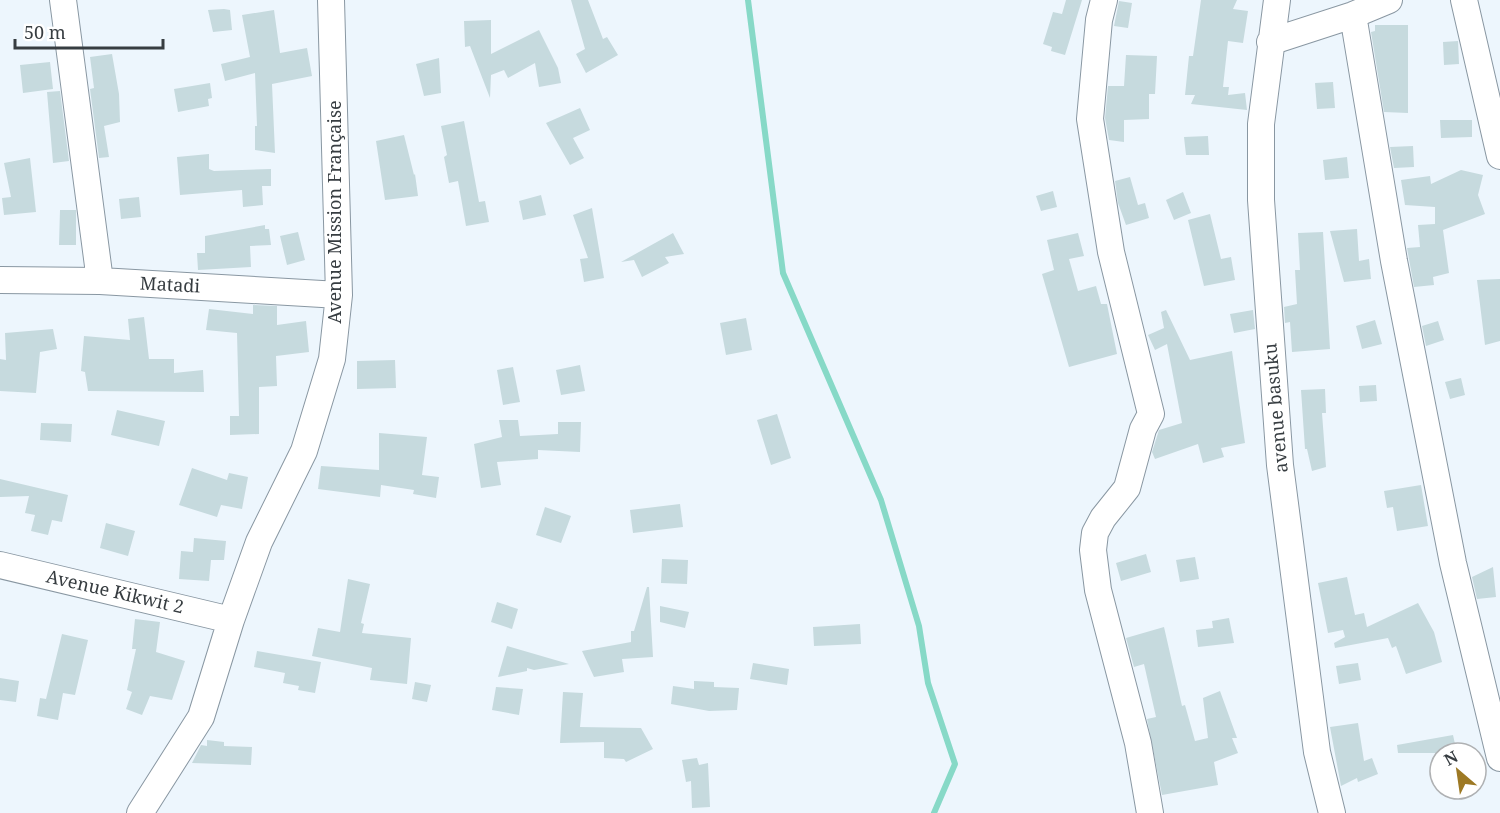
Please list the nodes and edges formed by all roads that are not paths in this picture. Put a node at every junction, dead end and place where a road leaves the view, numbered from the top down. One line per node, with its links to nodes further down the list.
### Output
1 (63, 0): 11 (street)
2 (331, 0): 12 (street, Avenue Mission Française)
3 (1104, 0): 17 (street)
4 (1277, 0): 8 (street, avenue basuku)
5 (1389, 0): 7 (street)
6 (1464, 0): 9 (street)
7 (1353, 15): 8 (street); 15 (street)
8 (1270, 42): 18 (street, avenue basuku)
9 (1500, 156)
10 (0, 280): 11 (street, Matadi)
11 (100, 281): 12 (street, Matadi)
12 (339, 295): 14 (street, Avenue Mission Française)
13 (0, 565): 14 (street, Avenue Kikwit 2)
14 (231, 620): 16 (street, Avenue Mission Française)
15 (1500, 758)
16 (140, 813)
17 (1150, 813)
18 (1332, 813)

